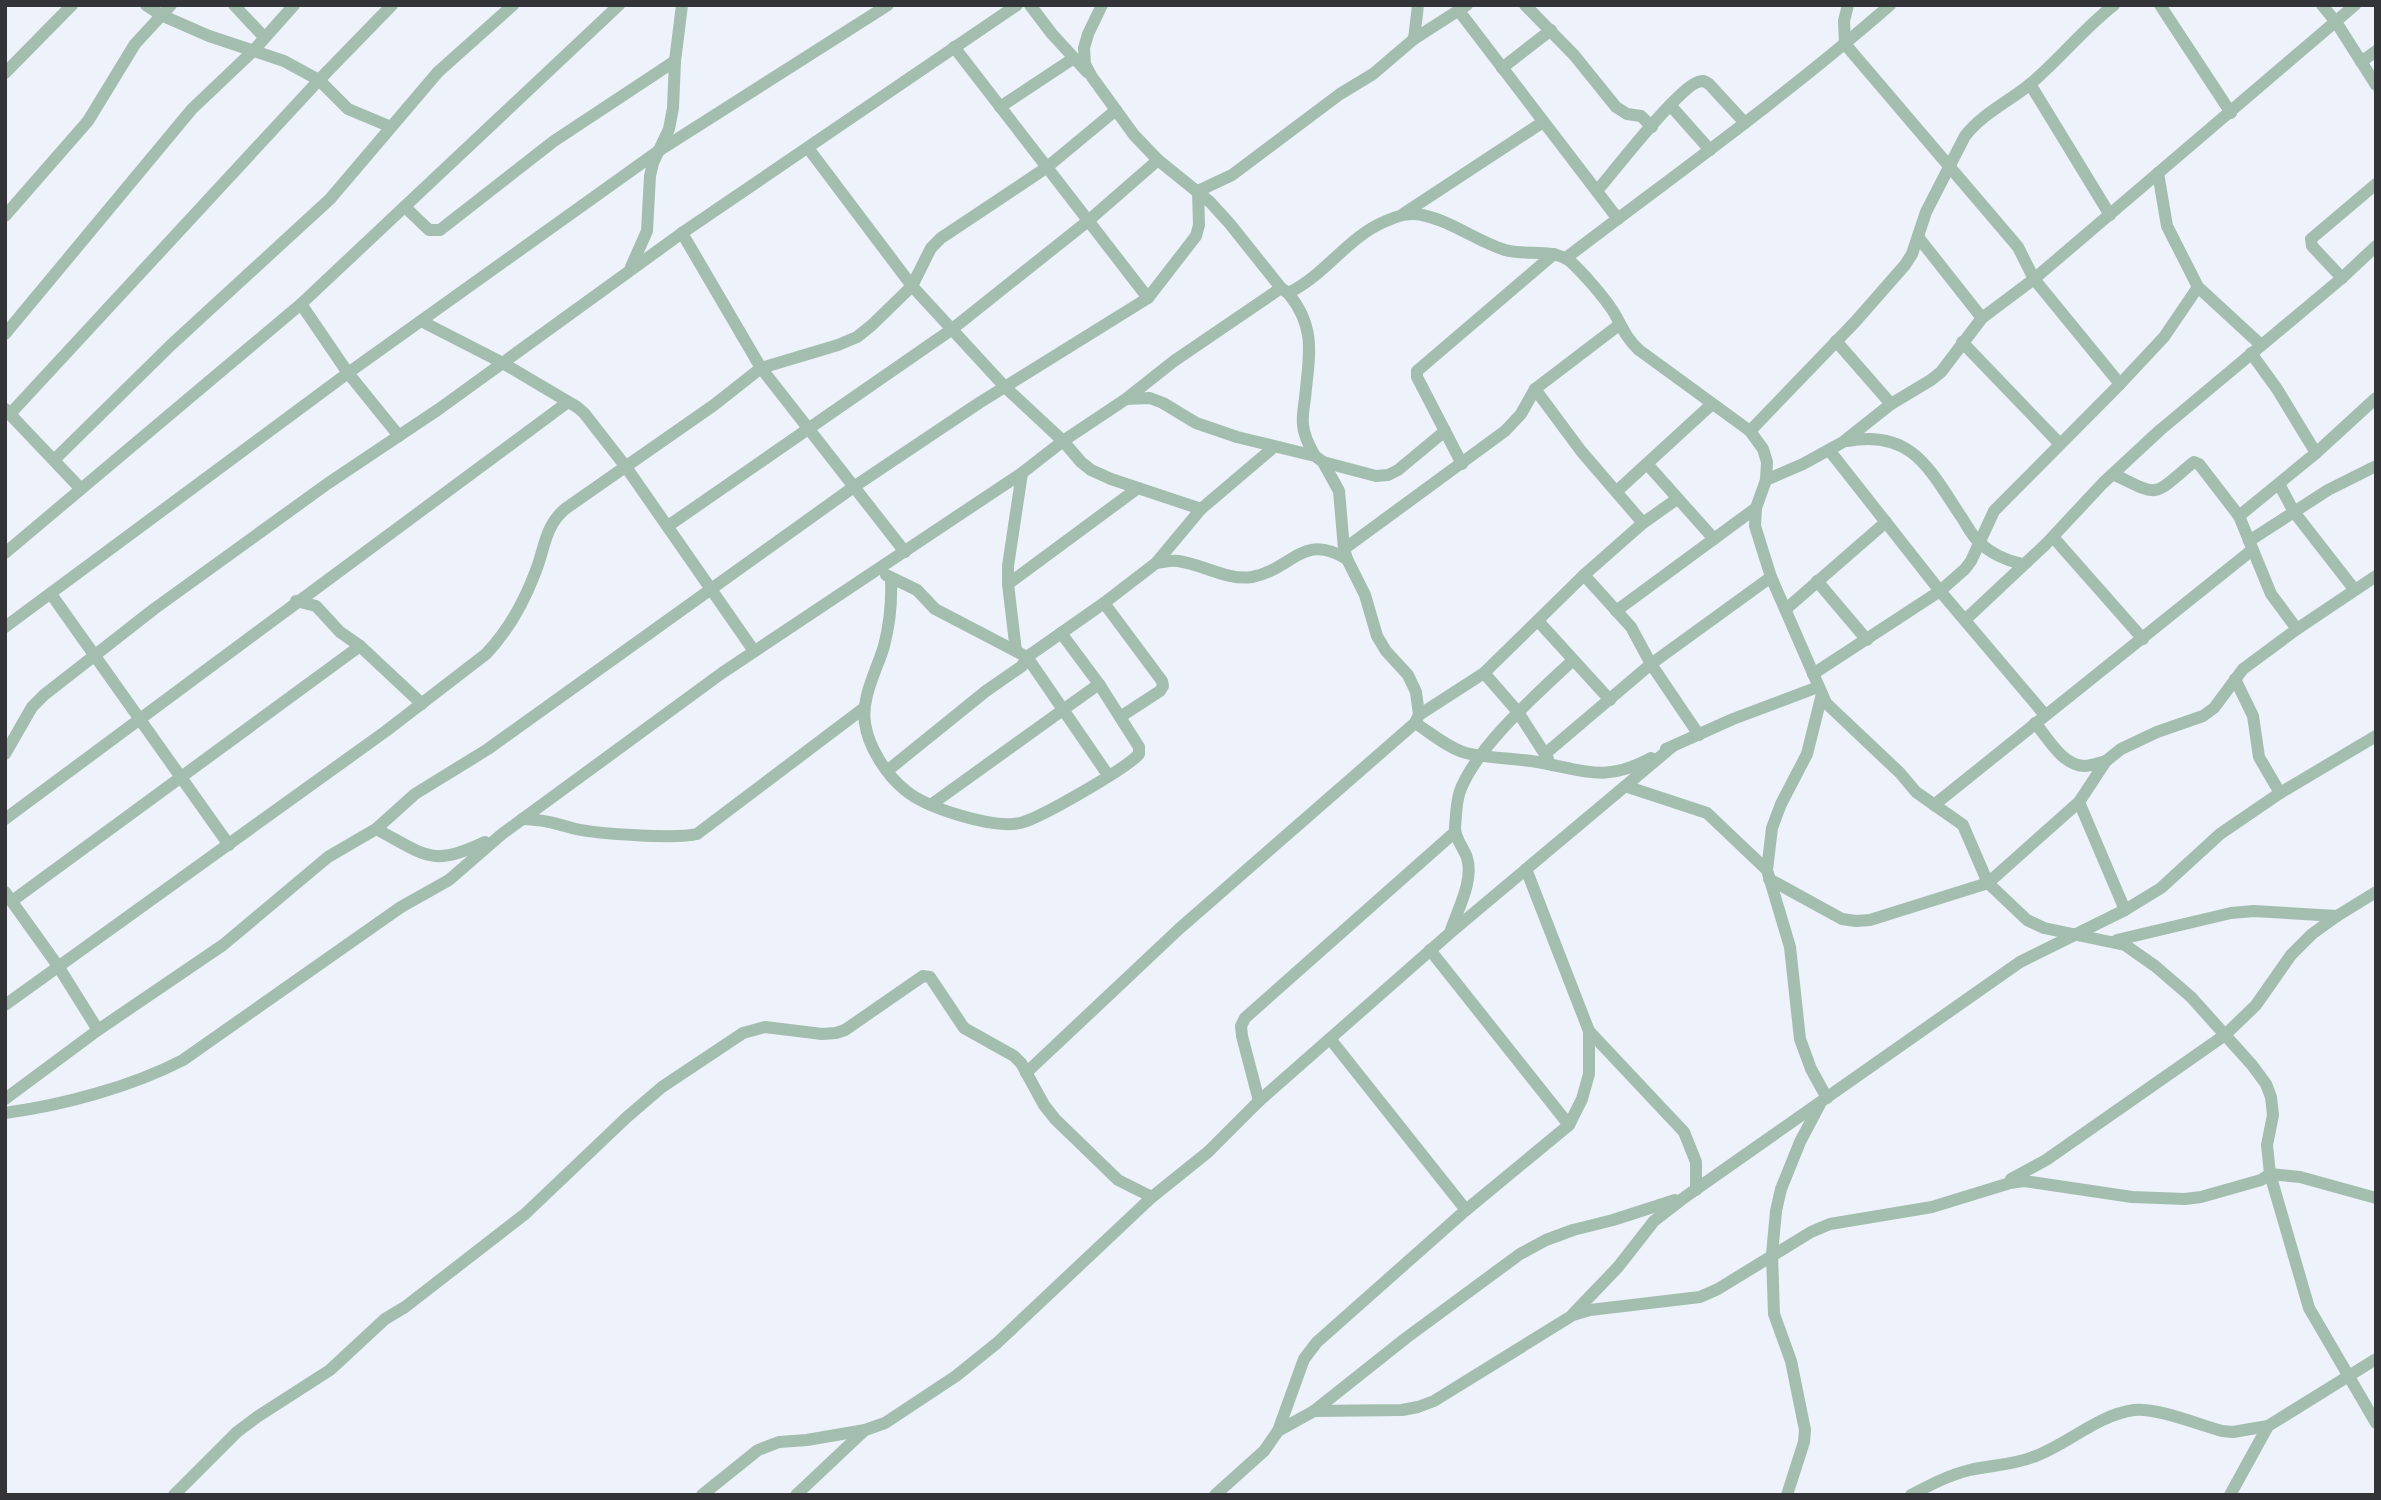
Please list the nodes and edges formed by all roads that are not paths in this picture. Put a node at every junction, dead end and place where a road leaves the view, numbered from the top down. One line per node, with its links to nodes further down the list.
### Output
1 (72, 5): 36 (street)
2 (146, 5): 23 (street)
3 (171, 5): 23 (street)
4 (234, 5): 26 (street)
5 (294, 5): 26 (street)
6 (392, 5): 38 (street)
7 (513, 5): 47 (street)
8 (619, 5): 59 (street)
9 (682, 5): 33 (street)
10 (888, 5): 50 (street)
11 (1017, 5): 29 (street)
12 (1030, 5): 32 (street)
13 (1102, 5): 37 (street)
14 (1418, 5): 27 (street)
15 (1525, 5): 25 (street)
16 (1848, 5): 28 (street)
17 (1890, 5): 28 (street)
18 (2114, 5): 39 (street)
19 (2160, 5): 44 (street)
20 (2322, 5): 24 (street)
21 (2355, 5): 24 (street)
22 (1463, 8): 27 (street); 35 (street)
23 (161, 15): 30 (street); 62 (street)
24 (2336, 22): 34 (street); 44 (street)
25 (1551, 30): 35 (street); 48 (street)
26 (264, 37): 30 (street)
27 (1414, 39): 57 (street)
28 (1845, 44): 46 (street); 53 (street)
29 (954, 47): 42 (street); 49 (street)
30 (254, 50): 38 (street); 81 (street)
31 (2376, 51): 34 (street)
32 (1074, 58): 37 (street); 42 (street)
33 (675, 61): 50 (street); 59 (street)
34 (2361, 62): 40 (street)
35 (1502, 68): 45 (street)
36 (5, 73)
37 (1092, 77): 43 (street)
38 (319, 80): 47 (street); 96 (street)
39 (2030, 84): 53 (street); 61 (street)
40 (2376, 85)
41 (1670, 106): 46 (street); 48 (street); 51 (street)
42 (1000, 107): 54 (street)
43 (1116, 110): 52 (street); 54 (street)
44 (2231, 113): 55 (street)
45 (1543, 122): 58 (street); 60 (street)
46 (1745, 123): 51 (street)
47 (391, 127): 108 (street)
48 (1652, 127): 58 (street)
49 (808, 148): 65 (street); 72 (street)
50 (660, 150): 69 (street); 78 (street)
51 (1710, 150): 63 (street)
52 (1158, 160): 57 (street); 64 (street)
53 (1948, 167): 66 (street); 71 (street)
54 (1046, 168): 64 (street); 72 (street)
55 (2158, 173): 61 (street); 73 (street)
56 (2376, 184): 70 (street)
57 (1198, 191): 74 (street); 75 (street)
58 (1597, 191): 63 (street)
59 (405, 207): 76 (street)
60 (1402, 214): 68 (street); 74 (street)
61 (2110, 215): 71 (street)
62 (5, 216)
63 (1618, 219): 68 (street)
64 (1088, 221): 75 (street); 80 (street)
65 (682, 233): 69 (street); 86 (street)
66 (1918, 237): 77 (street); 82 (street)
67 (2376, 246): 70 (street)
68 (1560, 256): 79 (street); 98 (street)
69 (629, 270): 85 (street)
70 (2342, 278): 84 (street)
71 (2034, 279): 77 (street); 88 (street)
72 (912, 286): 80 (street); 86 (street)
73 (2198, 288): 84 (street); 88 (street)
74 (1285, 291): 92 (street); 107 (street)
75 (1148, 298): 89 (street)
76 (301, 304): 87 (street); 119 (street)
77 (1982, 318): 83 (street)
78 (421, 321): 85 (street); 87 (street)
79 (1619, 325): 90 (street); 94 (street)
80 (951, 330): 89 (street); 97 (street)
81 (5, 334)
82 (1836, 341): 95 (street); 99 (street)
83 (1962, 342): 95 (street); 103 (street)
84 (2256, 349): 106 (street); 114 (street)
85 (501, 362): 93 (street); 100 (street)
86 (761, 368): 97 (street); 112 (street)
87 (348, 373): 100 (street); 148 (street)
88 (2120, 384): 103 (street)
89 (1005, 387): 101 (street); 117 (street)
90 (1535, 389): 109 (street); 120 (street)
91 (2376, 398): 106 (street)
92 (1126, 399): 101 (street); 104 (street)
93 (568, 402): 112 (street); 149 (street)
94 (1712, 404): 99 (street); 110 (street)
95 (1891, 404): 102 (street)
96 (8, 412): 108 (street)
97 (808, 427): 117 (street); 128 (street)
98 (1445, 431): 107 (street); 109 (street)
99 (1750, 431): 115 (street)
100 (399, 436): 163 (street)
101 (1063, 441): 113 (street); 118 (street)
102 (1843, 442): 105 (street); 131 (street)
103 (2060, 444): 131 (street)
104 (1274, 447): 107 (street); 123 (street)
105 (1829, 450): 115 (street); 126 (street)
106 (2316, 453): 116 (street)
107 (1319, 459): 135 (street)
108 (54, 460): 119 (street)
109 (1462, 464): 135 (street)
110 (1648, 465): 120 (street); 121 (street)
111 (2376, 466): 124 (street)
112 (626, 467): 128 (street); 171 (street)
113 (1022, 473): 133 (street); 144 (street)
114 (2113, 474): 125 (street); 129 (street)
115 (1766, 481): 122 (street)
116 (2278, 484): 124 (street); 125 (street)
117 (855, 486): 133 (street); 145 (street)
118 (1139, 488): 123 (street); 144 (street)
119 (82, 489): 134 (street)
120 (1617, 491): 127 (street)
121 (1677, 499): 127 (street); 130 (street)
122 (1756, 508): 130 (street); 141 (street)
123 (1200, 509): 136 (street)
124 (2294, 512): 132 (street); 146 (street)
125 (2239, 516): 132 (street)
126 (1886, 522): 143 (street); 147 (street)
127 (1643, 523): 139 (street)
128 (667, 526): 145 (street)
129 (2053, 537): 137 (street); 158 (street)
130 (1714, 539): 152 (street)
131 (1979, 542): 137 (street); 147 (street)
132 (2251, 546): 156 (street); 158 (street)
133 (905, 552): 138 (street)
134 (5, 553)
135 (1346, 554): 136 (street); 177 (street)
136 (1156, 563): 150 (street)
137 (2022, 564): 153 (street)
138 (876, 571): 142 (street); 161 (street)
139 (1584, 575): 152 (street); 154 (street)
140 (2376, 576): 146 (street)
141 (1771, 577): 151 (street); 165 (street)
142 (891, 578): 162 (street); 172 (street)
143 (1817, 581): 151 (street); 159 (street)
144 (1008, 584): 162 (street)
145 (712, 589): 161 (street); 196 (street)
146 (2354, 589): 156 (street)
147 (1940, 591): 153 (street); 159 (street)
148 (51, 594): 155 (street); 163 (street)
149 (296, 601): 160 (street); 175 (street)
150 (1104, 603): 157 (street); 176 (street)
151 (1786, 609): 169 (street)
152 (1616, 611): 165 (street)
153 (1965, 620): 178 (street)
154 (1538, 621): 164 (street); 166 (street)
155 (5, 627)
156 (2297, 629): 167 (street)
157 (1062, 633): 162 (street); 168 (street)
158 (2143, 639): 178 (street)
159 (1867, 640): 169 (street)
160 (360, 646): 171 (street); 188 (street)
161 (754, 651): 195 (street)
162 (1022, 654): 173 (street); 186 (street)
163 (95, 655): 175 (street); 182 (street)
164 (1572, 661): 170 (street); 174 (street)
165 (1651, 664): 170 (street); 179 (street)
166 (1484, 673): 174 (street); 177 (street)
167 (2235, 679): 185 (street); 190 (street)
168 (1099, 684): 173 (street); 176 (street)
169 (1817, 685): 179 (street); 193 (street); 201 (street)
170 (1610, 700): 184 (street)
171 (422, 704): 199 (street)
172 (864, 708): 186 (street); 195 (street)
173 (1064, 710): 187 (street); 192 (street)
174 (1518, 712): 183 (street); 184 (street)
175 (140, 717): 188 (street); 194 (street)
176 (1120, 717): 187 (street)
177 (1417, 719): 183 (street); 217 (street)
178 (2040, 719): 185 (street); 193 (street)
179 (1699, 735): 181 (street)
180 (2376, 736): 190 (street)
181 (1673, 746): 184 (street); 189 (street)
182 (5, 754)
183 (1482, 755): 184 (street); 197 (street)
184 (1548, 760)
185 (2106, 761): 191 (street)
186 (887, 771): 192 (street)
187 (1108, 775): 192 (street)
188 (182, 777): 199 (street); 204 (street)
189 (1625, 786): 200 (street); 201 (street)
190 (2280, 793): 205 (street)
191 (2079, 802): 202 (street); 205 (street)
192 (932, 804)
193 (1934, 805): 202 (street)
194 (5, 819)
195 (522, 819): 198 (street)
196 (376, 829): 198 (street); 213 (street)
197 (1455, 832): 207 (street); 220 (street)
198 (502, 834): 221 (street)
199 (229, 845): 211 (street)
200 (1526, 869): 207 (street); 214 (street)
201 (1768, 874): 202 (street); 219 (street)
202 (1987, 883): 208 (street)
203 (2376, 892): 206 (street)
204 (9, 897): 211 (street)
205 (2125, 910): 208 (street)
206 (2337, 916): 209 (street); 215 (street)
207 (1450, 933): 210 (street)
208 (2075, 934): 209 (street); 219 (street)
209 (2109, 941): 215 (street)
210 (1430, 950): 216 (street); 222 (street)
211 (58, 965): 212 (street); 213 (street)
212 (5, 1005)
213 (98, 1030): 218 (street)
214 (1589, 1031): 222 (street); 225 (street)
215 (2225, 1035): 223 (street); 224 (street)
216 (1331, 1040): 220 (street); 228 (street)
217 (1026, 1073): 226 (street); 239 (street)
218 (5, 1099)
219 (1824, 1099): 225 (street); 229 (street)
220 (1259, 1101): 226 (street)
221 (5, 1113)
222 (1569, 1125): 228 (street)
223 (2270, 1174): 224 (street); 227 (street); 232 (street)
224 (2001, 1185): 229 (street)
225 (1691, 1193): 230 (street); 233 (street)
226 (1152, 1197): 236 (street)
227 (2376, 1198)
228 (1466, 1210): 237 (street)
229 (1772, 1254): 230 (street); 242 (street)
230 (1573, 1315): 233 (street)
231 (2376, 1359): 232 (street)
232 (2348, 1375): 234 (street); 235 (street)
233 (1314, 1411): 237 (street)
234 (2376, 1423)
235 (2268, 1426): 243 (street); 244 (street)
236 (865, 1430): 238 (street); 240 (street)
237 (1279, 1431): 241 (street)
238 (705, 1493)
239 (174, 1495)
240 (796, 1495)
241 (1215, 1495)
242 (1787, 1495)
243 (1911, 1495)
244 (2230, 1495)

